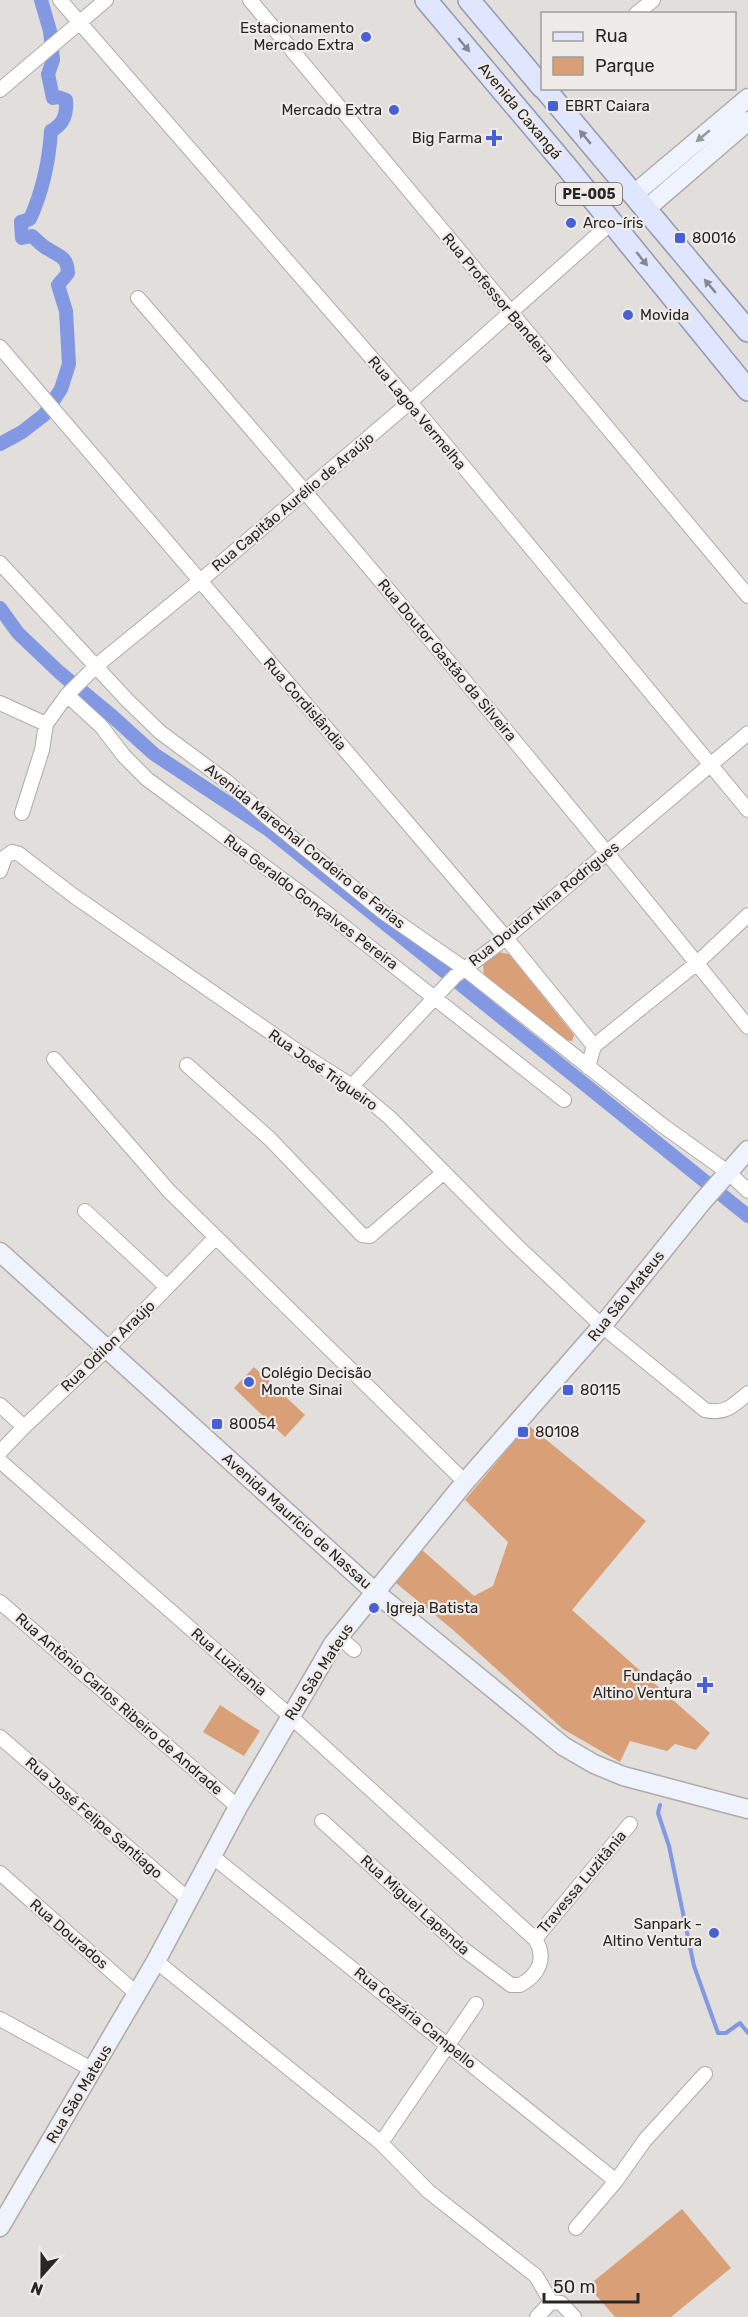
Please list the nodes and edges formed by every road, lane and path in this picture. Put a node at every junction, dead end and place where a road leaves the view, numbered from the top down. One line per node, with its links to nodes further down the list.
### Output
1 (60, 0): 8 (street, Rua Lagoa Vermelha)
2 (106, 0): 8 (street)
3 (250, 0): 17 (street, Rua Professor Bandeira)
4 (426, 0): 15 (main road, Avenida Caxangá / PE-005, one-way to 15)
5 (469, 0): 9 (main road, PE-005)
6 (652, 0): 7 (street)
7 (638, 12)
8 (79, 23): 10 (street); 21 (street, Rua Lagoa Vermelha)
9 (541, 84)
10 (0, 90)
11 (546, 90): 14 (main road, PE-005, one-way to 11)
12 (748, 98): 14 (street, one-way to 14)
13 (748, 121): 14 (street)
14 (640, 202): 18 (main road, PE-005, one-way to 14)
15 (612, 222): 17 (street, Rua Capitão Aurélio de Araújo); 20 (main road, Avenida Caxangá / PE-005, one-way to 20)
16 (138, 298): 22 (street, Rua Doutor Gastão da Silveira)
17 (509, 312): 21 (street, Rua Capitão Aurélio de Araújo); 25 (street, Rua Professor Bandeira)
18 (748, 331)
19 (0, 347): 24 (street, Rua Cordislândia)
20 (748, 390)
21 (410, 402): 22 (street, Rua Capitão Aurélio de Araújo); 31 (street, Rua Lagoa Vermelha)
22 (306, 491): 24 (street, Rua Capitão Aurélio de Araújo); 34 (street, Rua Doutor Gastão da Silveira)
23 (0, 563): 26 (street, Avenida Marechal Cordeiro de Farias)
24 (200, 581): 26 (street, Rua Capitão Aurélio de Araújo); 37 (street, Rua Cordislândia)
25 (748, 596)
26 (93, 669): 27 (street, Rua Capitão Aurélio de Araújo); 39 (street, Avenida Marechal Cordeiro de Farias)
27 (69, 694): 29 (street, Rua Capitão Aurélio de Araújo); 40 (street, Rua Geraldo Gonçalves Pereira)
28 (0, 703): 29 (street)
29 (46, 724): 33 (street, Rua Capitão Aurélio de Araújo)
30 (748, 733): 31 (street, Rua Doutor Nina Rodrigues)
31 (711, 765): 32 (street, Rua Lagoa Vermelha); 34 (street, Rua Doutor Nina Rodrigues)
32 (748, 810)
33 (22, 813)
34 (607, 852): 37 (street, Rua Doutor Nina Rodrigues); 38 (street, Rua Doutor Gastão da Silveira)
35 (0, 871): 46 (street, Rua José Trigueiro)
36 (748, 915): 38 (street)
37 (506, 938): 39 (street, Rua Doutor Nina Rodrigues); 42 (street, Rua Cordislândia)
38 (697, 963): 41 (street, Rua Doutor Gastão da Silveira); 42 (street)
39 (460, 972): 40 (street, Rua Doutor Nina Rodrigues); 45 (street, Avenida Marechal Cordeiro de Farias)
40 (437, 994): 46 (street, Rua Doutor Nina Rodrigues); 47 (street, Rua Geraldo Gonçalves Pereira)
41 (748, 1027)
42 (594, 1046): 45 (street)
43 (54, 1059): 53 (street)
44 (187, 1065): 49 (street)
45 (588, 1067): 50 (street, Avenida Marechal Cordeiro de Farias)
46 (352, 1086): 49 (street, Rua José Trigueiro)
47 (564, 1100)
48 (748, 1150): 50 (street, Rua São Mateus)
49 (444, 1172): 56 (street, Rua José Trigueiro)
50 (722, 1179): 51 (street, Avenida Marechal Cordeiro de Farias); 56 (street, Rua São Mateus)
51 (748, 1191)
52 (85, 1210): 55 (street)
53 (215, 1238): 55 (street, Rua Odilon Araújo); 63 (street)
54 (0, 1252): 57 (street, Avenida Maurício de Nassau)
55 (167, 1287): 57 (street, Rua Odilon Araújo)
56 (602, 1326): 58 (street, Rua José Trigueiro); 63 (street, Rua São Mateus)
57 (108, 1348): 60 (street, Rua Odilon Araújo); 64 (street, Avenida Maurício de Nassau)
58 (748, 1393)
59 (0, 1405): 60 (street)
60 (24, 1426): 61 (street, Rua Odilon Araújo)
61 (0, 1452)
62 (0, 1461): 68 (street, Rua Luzitania)
63 (465, 1482): 64 (street, Rua São Mateus)
64 (375, 1592): 66 (street, Rua São Mateus); 71 (street, Avenida Maurício de Nassau)
65 (0, 1602): 70 (street, Rua Antônio Carlos Ribeiro de Andrade)
66 (339, 1637): 67 (street); 68 (street, Rua São Mateus)
67 (354, 1650)
68 (290, 1716): 70 (street, Rua São Mateus); 77 (street, Rua Luzitania)
69 (0, 1737): 76 (street, Rua José Felipe Santiago)
70 (238, 1807): 74 (street, Rua São Mateus)
71 (748, 1809)
72 (322, 1821): 77 (street, Rua Miguel Lapenda)
73 (630, 1824): 77 (street, Travessa Luzitânia)
74 (212, 1856): 76 (street, Rua São Mateus); 82 (street, Rua Cezária Campello)
75 (0, 1873): 79 (street, Rua Dourados)
76 (188, 1899): 78 (street, Rua São Mateus)
77 (535, 1939)
78 (156, 1961): 79 (street, Rua São Mateus); 85 (street)
79 (137, 1994): 83 (street, Rua São Mateus)
80 (476, 2004): 82 (street)
81 (0, 2019): 83 (street)
82 (449, 2045): 85 (street); 86 (street, Rua Cezária Campello)
83 (93, 2070): 87 (street, Rua São Mateus)
84 (705, 2074): 86 (street)
85 (381, 2144): 89 (street)
86 (616, 2181): 88 (street)
87 (0, 2227)
88 (576, 2228)
89 (551, 2302): 90 (street); 91 (street)
90 (537, 2317)
91 (574, 2317)

